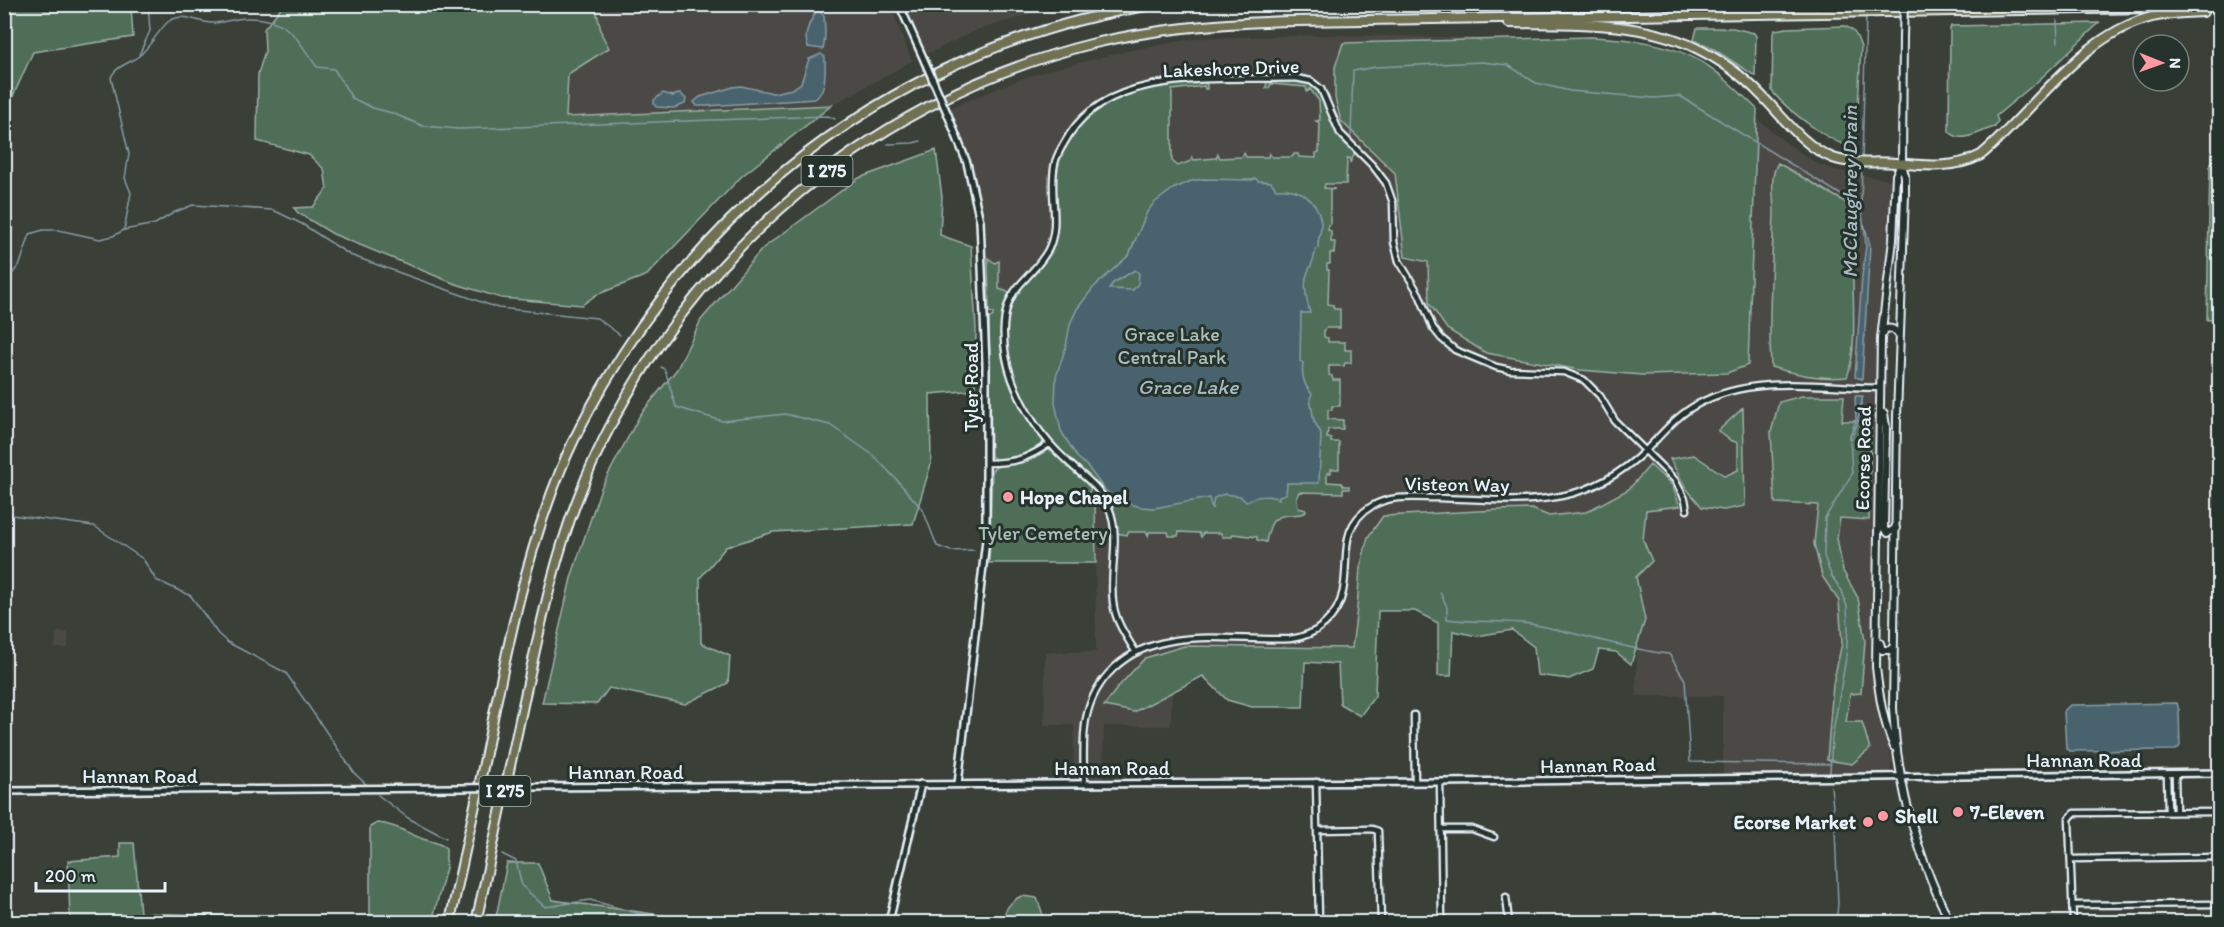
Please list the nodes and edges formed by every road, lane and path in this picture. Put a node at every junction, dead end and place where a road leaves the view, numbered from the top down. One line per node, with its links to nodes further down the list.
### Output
1 (899, 4): 14 (street, Tyler Road, bridge)
2 (1158, 4): 46 (highway, I 275)
3 (1904, 4): 7 (main road, Ecorse Road, bridge)
4 (2220, 7): 6 (highway, I 275)
5 (2220, 11): 7 (highway)
6 (1463, 19): 7 (highway); 47 (highway, I 275)
7 (1902, 164): 8 (main road, Ecorse Road); 9 (main road, Ecorse Road)
8 (1900, 336): 9 (main road); 16 (main road, Ecorse Road)
9 (1881, 338): 10 (main road, Ecorse Road)
10 (1880, 388): 11 (main road, Ecorse Road); 13 (street, Visteon Way)
11 (1881, 406): 16 (main road); 17 (main road, Ecorse Road)
12 (1049, 444): 13 (street, Lakeshore Drive); 14 (street); 19 (street, Lakeshore Drive)
13 (1645, 450): 15 (street, Lakeshore Drive); 19 (street, Visteon Way)
14 (986, 463): 32 (street, Tyler Road)
15 (1687, 510)
16 (1896, 528): 18 (main road, Ecorse Road)
17 (1877, 601): 18 (main road); 22 (main road, Ecorse Road)
18 (1893, 647): 22 (main road, Ecorse Road)
19 (1135, 651): 30 (street, Visteon Way)
20 (1414, 715): 28 (street)
21 (4, 750): 33 (street)
22 (1896, 751): 26 (main road, Ecorse Road)
23 (2220, 773): 24 (street, Hannan Road)
24 (2175, 774): 25 (street, Hannan Road); 35 (street)
25 (2167, 775): 26 (street, Hannan Road); 34 (street)
26 (1901, 778): 29 (street, Hannan Road); 53 (main road, Ecorse Road)
27 (1316, 782): 28 (street, Hannan Road); 30 (street, Hannan Road); 38 (street)
28 (1415, 782): 29 (street, Hannan Road)
29 (1440, 782): 37 (street)
30 (1084, 783): 32 (street, Hannan Road)
31 (921, 784): 32 (street, Hannan Road); 33 (street, Hannan Road, bridge); 48 (street)
32 (958, 784)
33 (5, 791): 45 (street)
34 (2168, 812): 35 (street); 41 (street)
35 (2176, 812): 36 (street)
36 (2220, 812)
37 (1441, 829): 39 (street); 51 (street)
38 (1318, 830): 49 (street); 50 (street)
39 (1494, 837)
40 (2220, 857): 41 (street)
41 (2071, 859): 44 (street)
42 (1506, 897): 52 (street)
43 (2220, 903): 44 (street)
44 (2072, 905): 54 (street)
45 (6, 922)
46 (450, 922)
47 (476, 922)
48 (889, 922)
49 (1319, 922)
50 (1381, 922)
51 (1442, 922)
52 (1509, 922)
53 (1950, 922)
54 (2073, 922)

